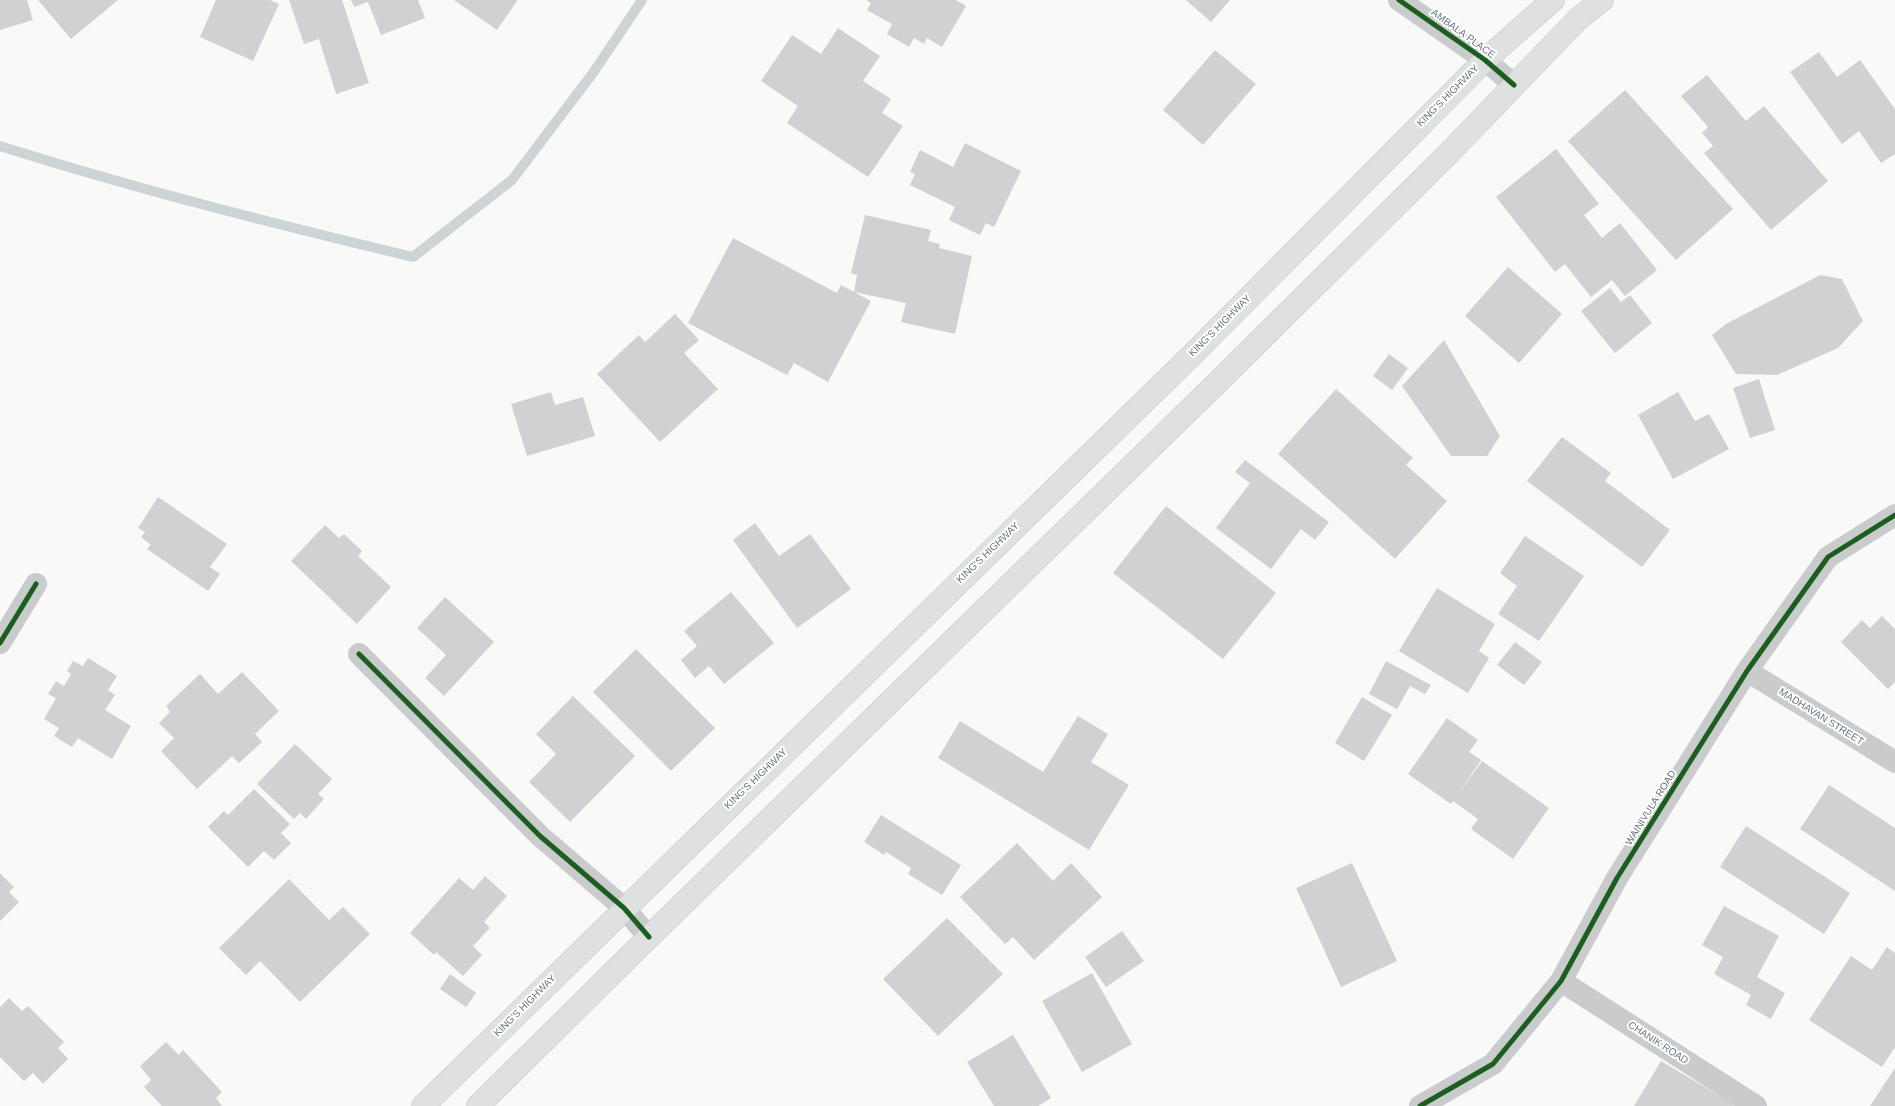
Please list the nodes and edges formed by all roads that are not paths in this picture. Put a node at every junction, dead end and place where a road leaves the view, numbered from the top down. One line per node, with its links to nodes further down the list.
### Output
1 (1400, 0): 4 (street, AMBALA PLACE)
2 (1553, 0): 4 (highway, KING'S HIGHWAY)
3 (1602, 0): 5 (highway)
4 (1485, 60): 5 (street, AMBALA PLACE); 12 (highway, KING'S HIGHWAY)
5 (1514, 85): 13 (highway)
6 (1895, 515): 10 (street, WAINIVULA ROAD)
7 (36, 584): 8 (street)
8 (0, 643)
9 (359, 654): 12 (street)
10 (1747, 671): 11 (street, MADHAVAN STREET); 14 (street, WAINIVULA ROAD)
11 (1895, 762)
12 (624, 908): 13 (street); 15 (highway, KING'S HIGHWAY)
13 (649, 936): 16 (highway)
14 (1561, 981): 17 (street, WAINIVULA ROAD); 18 (street, CHANIK ROAD)
15 (423, 1106)
16 (478, 1106)
17 (1420, 1106)
18 (1756, 1106)

